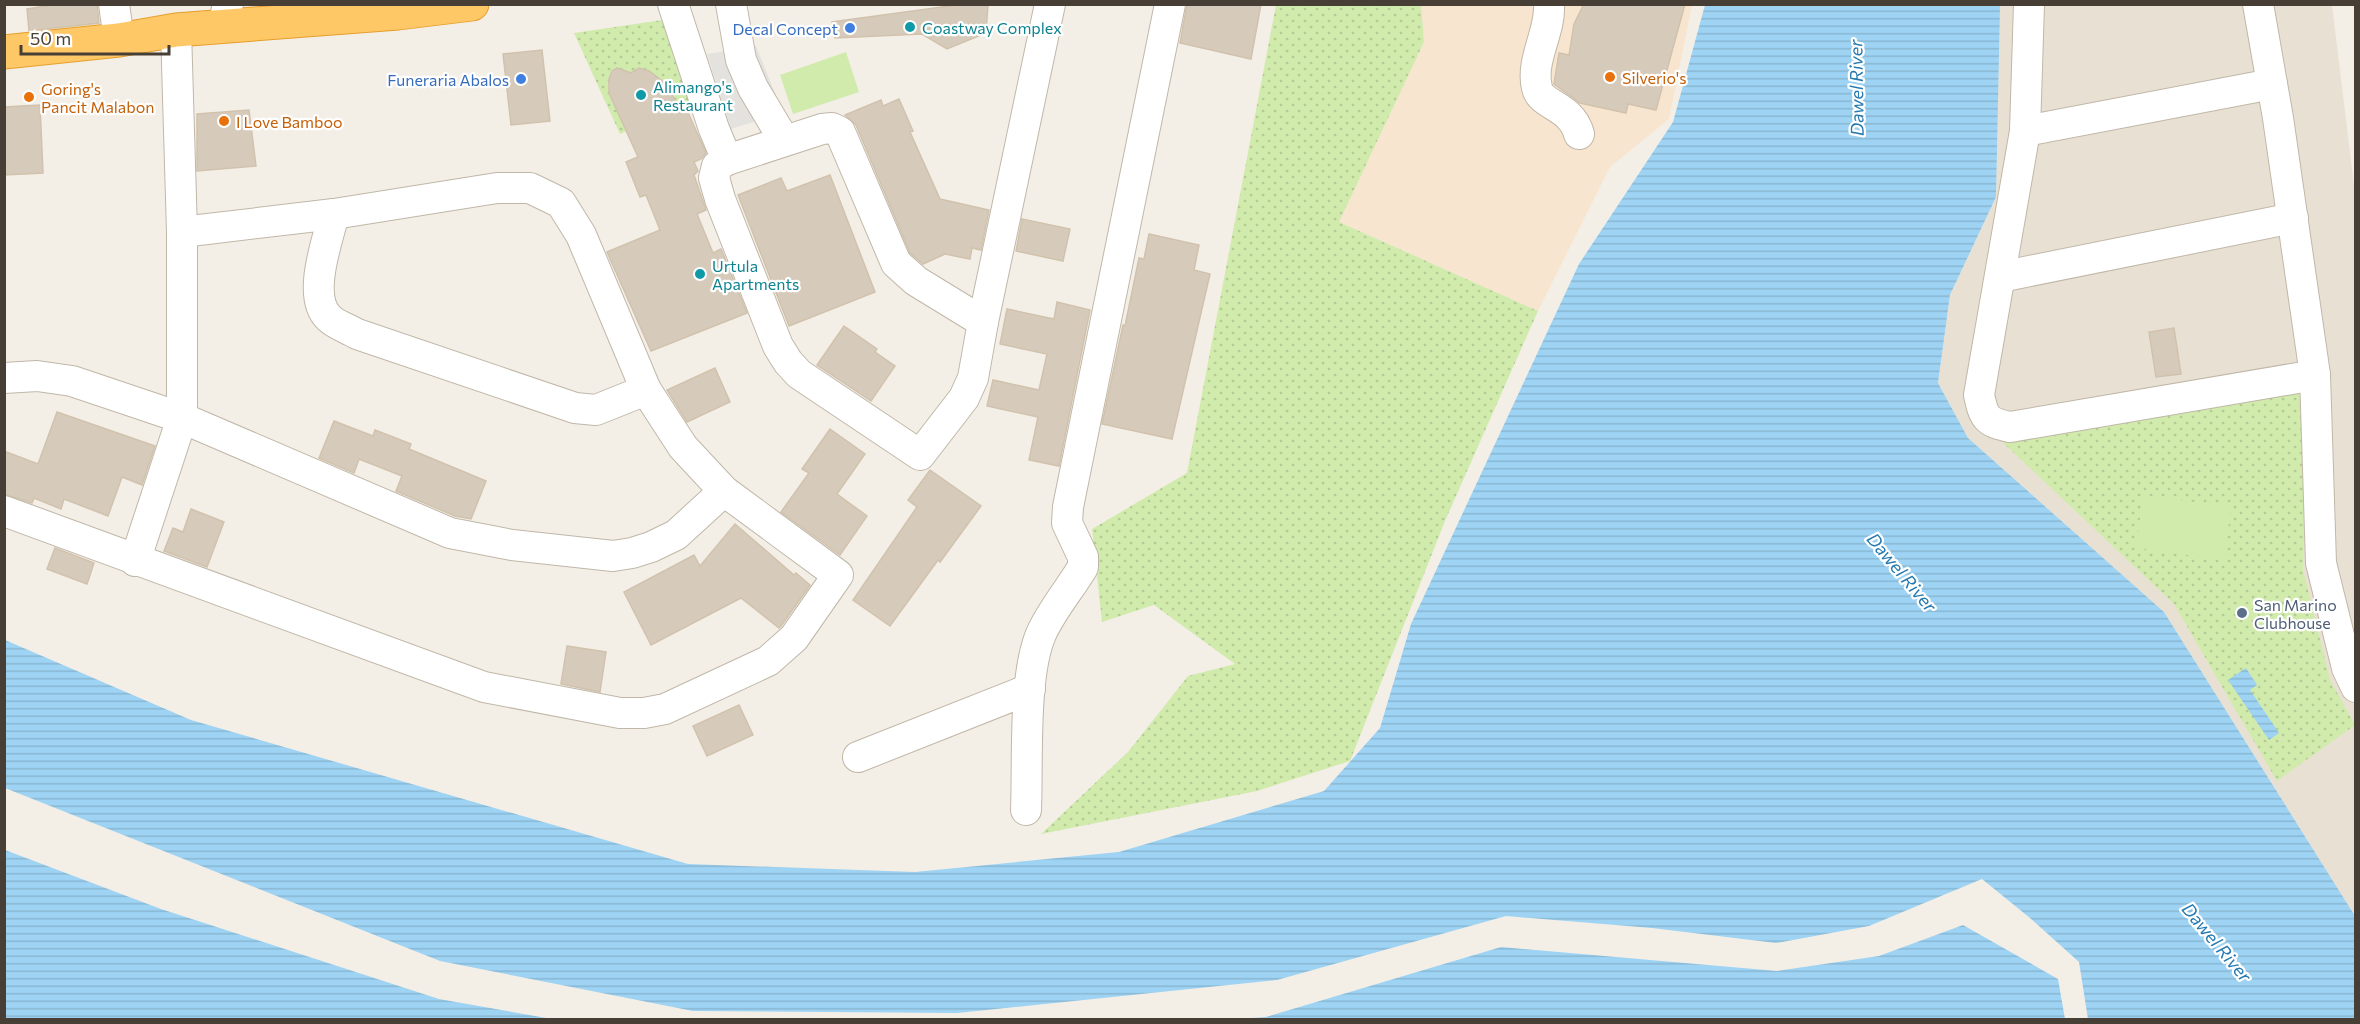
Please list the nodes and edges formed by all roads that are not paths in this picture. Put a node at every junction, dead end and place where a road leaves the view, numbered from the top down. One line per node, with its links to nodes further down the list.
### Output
1 (114, 4): 12 (street)
2 (472, 4): 10 (highway)
3 (673, 4): 18 (street)
4 (731, 4): 17 (street)
5 (1050, 4): 23 (street)
6 (1170, 4): 32 (street)
7 (1549, 4): 16 (street)
8 (2029, 4): 15 (street)
9 (2258, 4): 14 (street)
10 (226, 16): 11 (highway)
11 (176, 30): 12 (highway); 21 (street)
12 (119, 40): 13 (highway)
13 (4, 52)
14 (2272, 84): 15 (street); 20 (street)
15 (2025, 131): 22 (street)
16 (1579, 134)
17 (784, 140): 18 (street); 23 (street)
18 (727, 160): 23 (street)
19 (334, 214): 21 (street); 26 (street); 26 (street)
20 (2293, 219): 22 (street); 24 (street)
21 (182, 232): 27 (street)
22 (2000, 277): 24 (street)
23 (983, 321)
24 (2315, 375): 31 (street)
25 (4, 378): 27 (street)
26 (646, 390): 28 (street)
27 (182, 418): 28 (street); 30 (street)
28 (724, 491): 30 (street)
29 (4, 511): 30 (street)
30 (135, 561)
31 (2355, 687)
32 (1030, 689): 33 (street); 34 (street)
33 (858, 757)
34 (1026, 810)

